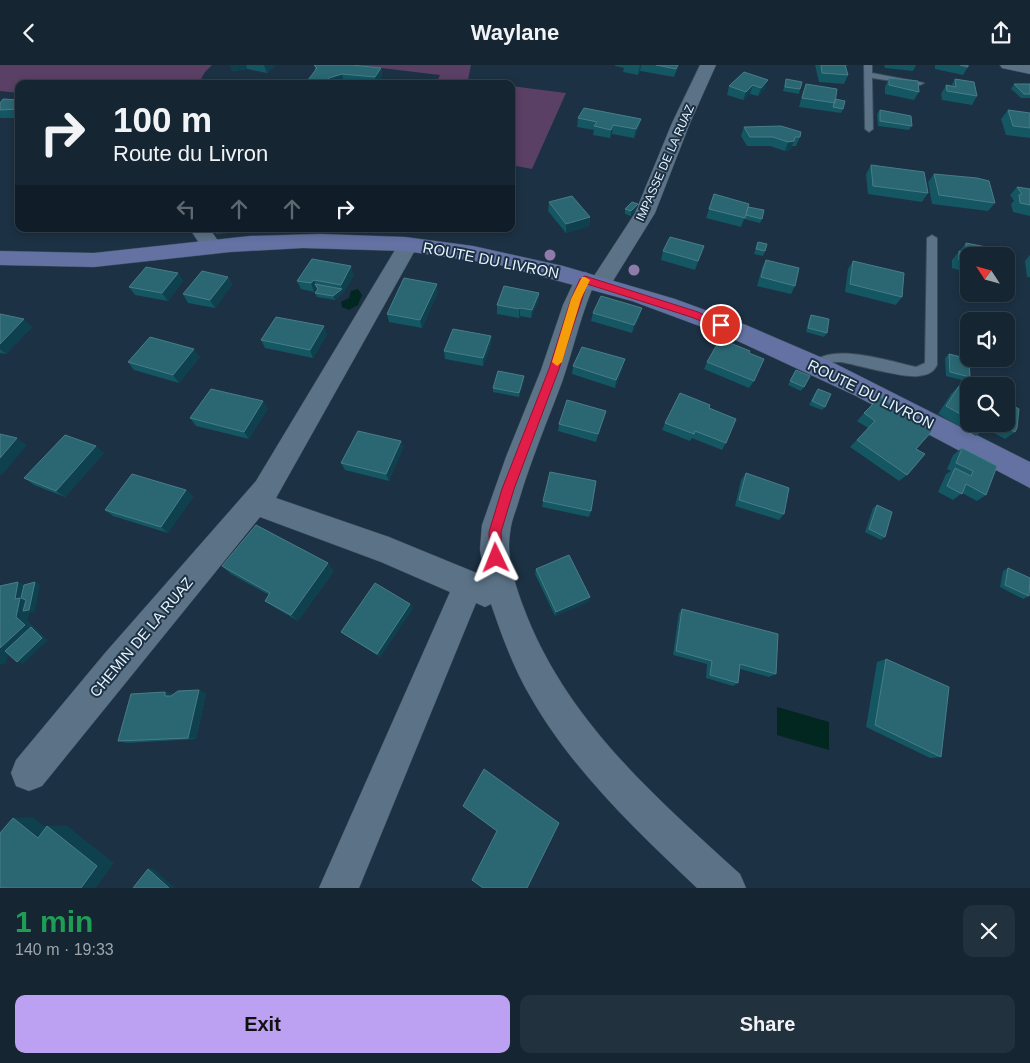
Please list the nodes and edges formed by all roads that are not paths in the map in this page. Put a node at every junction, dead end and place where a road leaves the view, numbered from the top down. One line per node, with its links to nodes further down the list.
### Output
1 (708, 65): 13 (street, IMPASSE DE LA RUAZ)
2 (868, 65): 5 (lane)
3 (1008, 65): 4 (street)
4 (1030, 69)
5 (868, 75): 6 (lane); 7 (lane)
6 (920, 83)
7 (868, 129)
8 (202, 232): 11 (street)
9 (932, 238): 14 (lane)
10 (408, 245): 11 (street, ROUTE DU LIVRON); 13 (street, ROUTE DU LIVRON); 16 (street, CHEMIN DE LA RUAZ)
11 (212, 247): 12 (street, ROUTE DU LIVRON)
12 (0, 258)
13 (592, 282): 14 (street, ROUTE DU LIVRON); 18 (street)
14 (817, 366): 15 (street, ROUTE DU LIVRON)
15 (1030, 476)
16 (256, 503): 17 (street); 19 (street, CHEMIN DE LA RUAZ)
17 (468, 585): 18 (street); 20 (street)
18 (505, 600): 21 (street)
19 (28, 773)
20 (339, 888)
21 (726, 888)

